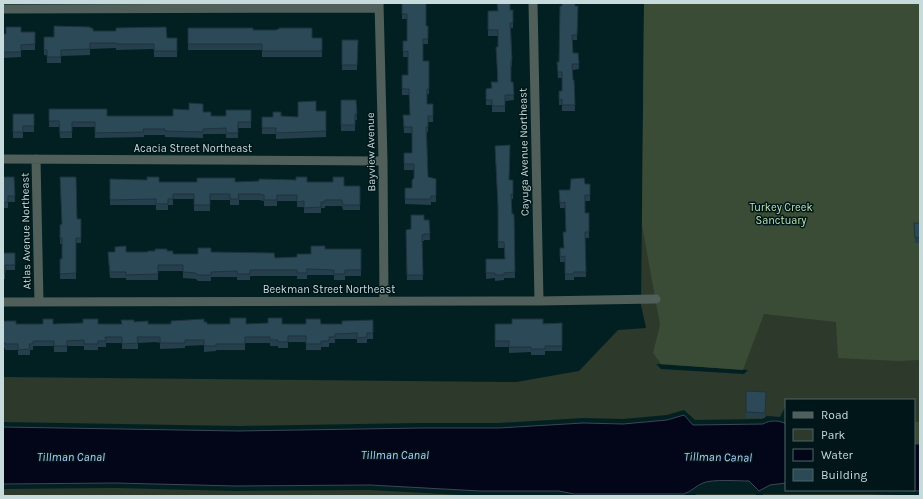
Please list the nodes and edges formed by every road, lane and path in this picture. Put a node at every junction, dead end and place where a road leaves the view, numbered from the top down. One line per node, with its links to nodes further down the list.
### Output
1 (533, 3): 9 (street, Cayuga Avenue Northeast)
2 (379, 5): 3 (street); 6 (street, Bayview Avenue)
3 (3, 9)
4 (3, 159): 5 (street, Acacia Street Northeast)
5 (36, 159): 6 (street, Acacia Street Northeast); 11 (street, Atlas Avenue Northeast)
6 (383, 161): 8 (street, Bayview Avenue)
7 (656, 299): 9 (street, Beekman Street Northeast)
8 (384, 301): 9 (street, Beekman Street Northeast); 11 (street, Beekman Street Northeast)
9 (539, 301)
10 (3, 302): 11 (street, Beekman Street Northeast)
11 (39, 302)

